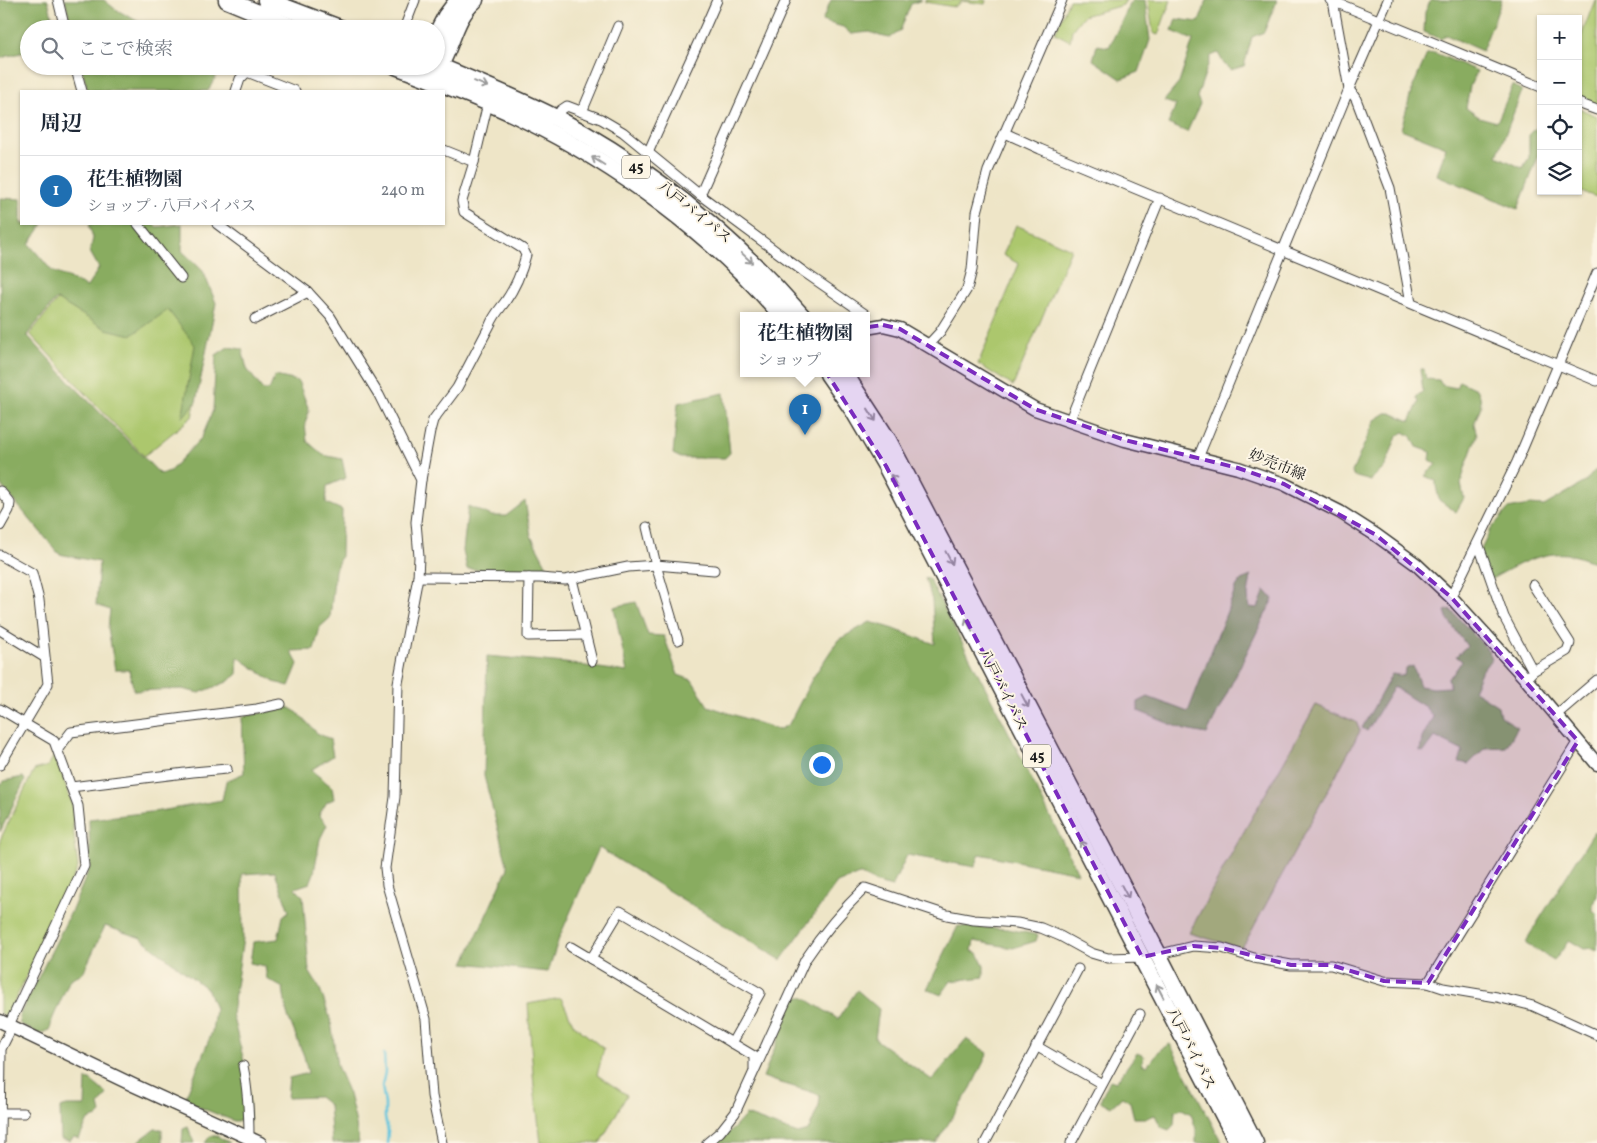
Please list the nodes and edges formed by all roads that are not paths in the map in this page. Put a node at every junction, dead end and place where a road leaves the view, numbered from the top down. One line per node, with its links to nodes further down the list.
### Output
1 (58, 0): 12 (street)
2 (227, 0): 13 (highway)
3 (266, 0): 14 (highway)
4 (415, 0): 15 (street)
5 (458, 0): 16 (highway)
6 (475, 0): 19 (highway)
7 (717, 0): 37 (street)
8 (786, 0): 39 (street)
9 (1062, 0): 35 (street)
10 (1388, 0): 17 (street)
11 (1331, 1): 17 (street); 26 (street)
12 (63, 20)
13 (275, 20)
14 (318, 20)
15 (407, 20)
16 (444, 20)
17 (1379, 21): 25 (street); 26 (street)
18 (618, 26): 33 (street)
19 (445, 45)
20 (445, 73): 34 (highway, 八戸バイパス / 45, one-way to 34)
21 (78, 75): 27 (street)
22 (244, 75): 28 (street)
23 (255, 75): 29 (street)
24 (442, 75): 30 (highway, 八戸バイパス / 45)
25 (1537, 85)
26 (1349, 89): 43 (street); 47 (street)
27 (82, 90)
28 (236, 90)
29 (293, 90)
30 (488, 103): 38 (street); 48 (highway, 八戸バイパス / 45, one-way to 30)
31 (1582, 104): 32 (street)
32 (1597, 110)
33 (582, 112): 34 (street); 37 (street)
34 (556, 118): 49 (highway, 八戸バイパス / 45, one-way to 49)
35 (1005, 133): 40 (street); 53 (street)
36 (445, 150): 38 (street)
37 (648, 153): 39 (street)
38 (474, 162): 60 (street)
39 (700, 195): 50 (street)
40 (1160, 198): 43 (street); 58 (street)
41 (139, 225): 45 (street)
42 (218, 225): 46 (street)
43 (1283, 250): 47 (street); 59 (street)
44 (1597, 273): 54 (street)
45 (181, 278)
46 (308, 292): 51 (street); 60 (street)
47 (1411, 303): 54 (street)
48 (778, 312)
49 (798, 312)
50 (862, 312)
51 (255, 319)
52 (870, 323): 53 (main road, 妙売市線)
53 (927, 346): 58 (main road, 妙売市線)
54 (1559, 364): 57 (street); 64 (street)
55 (830, 377): 91 (highway, 八戸バイパス / 45, one-way to 55)
56 (848, 377): 91 (highway, 八戸バイパス / 45, one-way to 91)
57 (1597, 381)
58 (1070, 422): 59 (main road, 妙売市線)
59 (1198, 458): 72 (main road, 妙売市線)
60 (422, 480): 68 (street)
61 (0, 491): 62 (street)
62 (0, 526)
63 (648, 527): 66 (street)
64 (1478, 543): 72 (street); 78 (street)
65 (0, 554): 76 (street)
66 (656, 565): 67 (street); 70 (street); 75 (street)
67 (714, 570)
68 (418, 577): 69 (street); 107 (street)
69 (529, 578): 70 (street); 74 (street)
70 (572, 579): 74 (street)
71 (1533, 585): 78 (street)
72 (1451, 597): 78 (main road, 妙売市線)
73 (0, 630): 76 (street)
74 (585, 635): 77 (street)
75 (678, 640)
76 (44, 657): 83 (street)
77 (592, 661)
78 (1530, 675): 82 (main road, 妙売市線)
79 (1597, 680): 82 (street)
80 (281, 704): 85 (street)
81 (0, 709): 83 (street)
82 (1556, 715): 84 (main road, 妙売市線)
83 (25, 724): 85 (street); 87 (street)
84 (1578, 741): 86 (main road, 妙売市線); 94 (street)
85 (58, 749): 89 (street)
86 (1597, 764)
87 (0, 765)
88 (227, 769): 89 (street)
89 (71, 787): 96 (street)
90 (571, 947): 92 (street)
91 (1150, 956): 94 (street); 101 (street); 111 (highway, 八戸バイパス / 45, one-way to 91); 112 (highway, 八戸バイパス / 45)
92 (591, 959): 98 (street); 98 (street)
93 (1078, 969): 99 (street)
94 (1428, 983): 97 (street)
95 (1140, 1014): 102 (street)
96 (7, 1024): 103 (street); 105 (main road)
97 (1597, 1036)
98 (732, 1043): 101 (street)
99 (1036, 1046): 102 (street); 109 (street)
100 (243, 1066): 105 (street)
101 (754, 1072): 108 (street)
102 (1102, 1084): 110 (street)
103 (1, 1113): 104 (street); 106 (street)
104 (24, 1113)
105 (254, 1140)
106 (0, 1143)
107 (442, 1143)
108 (707, 1143)
109 (984, 1143)
110 (1071, 1143)
111 (1238, 1143)
112 (1255, 1143)

